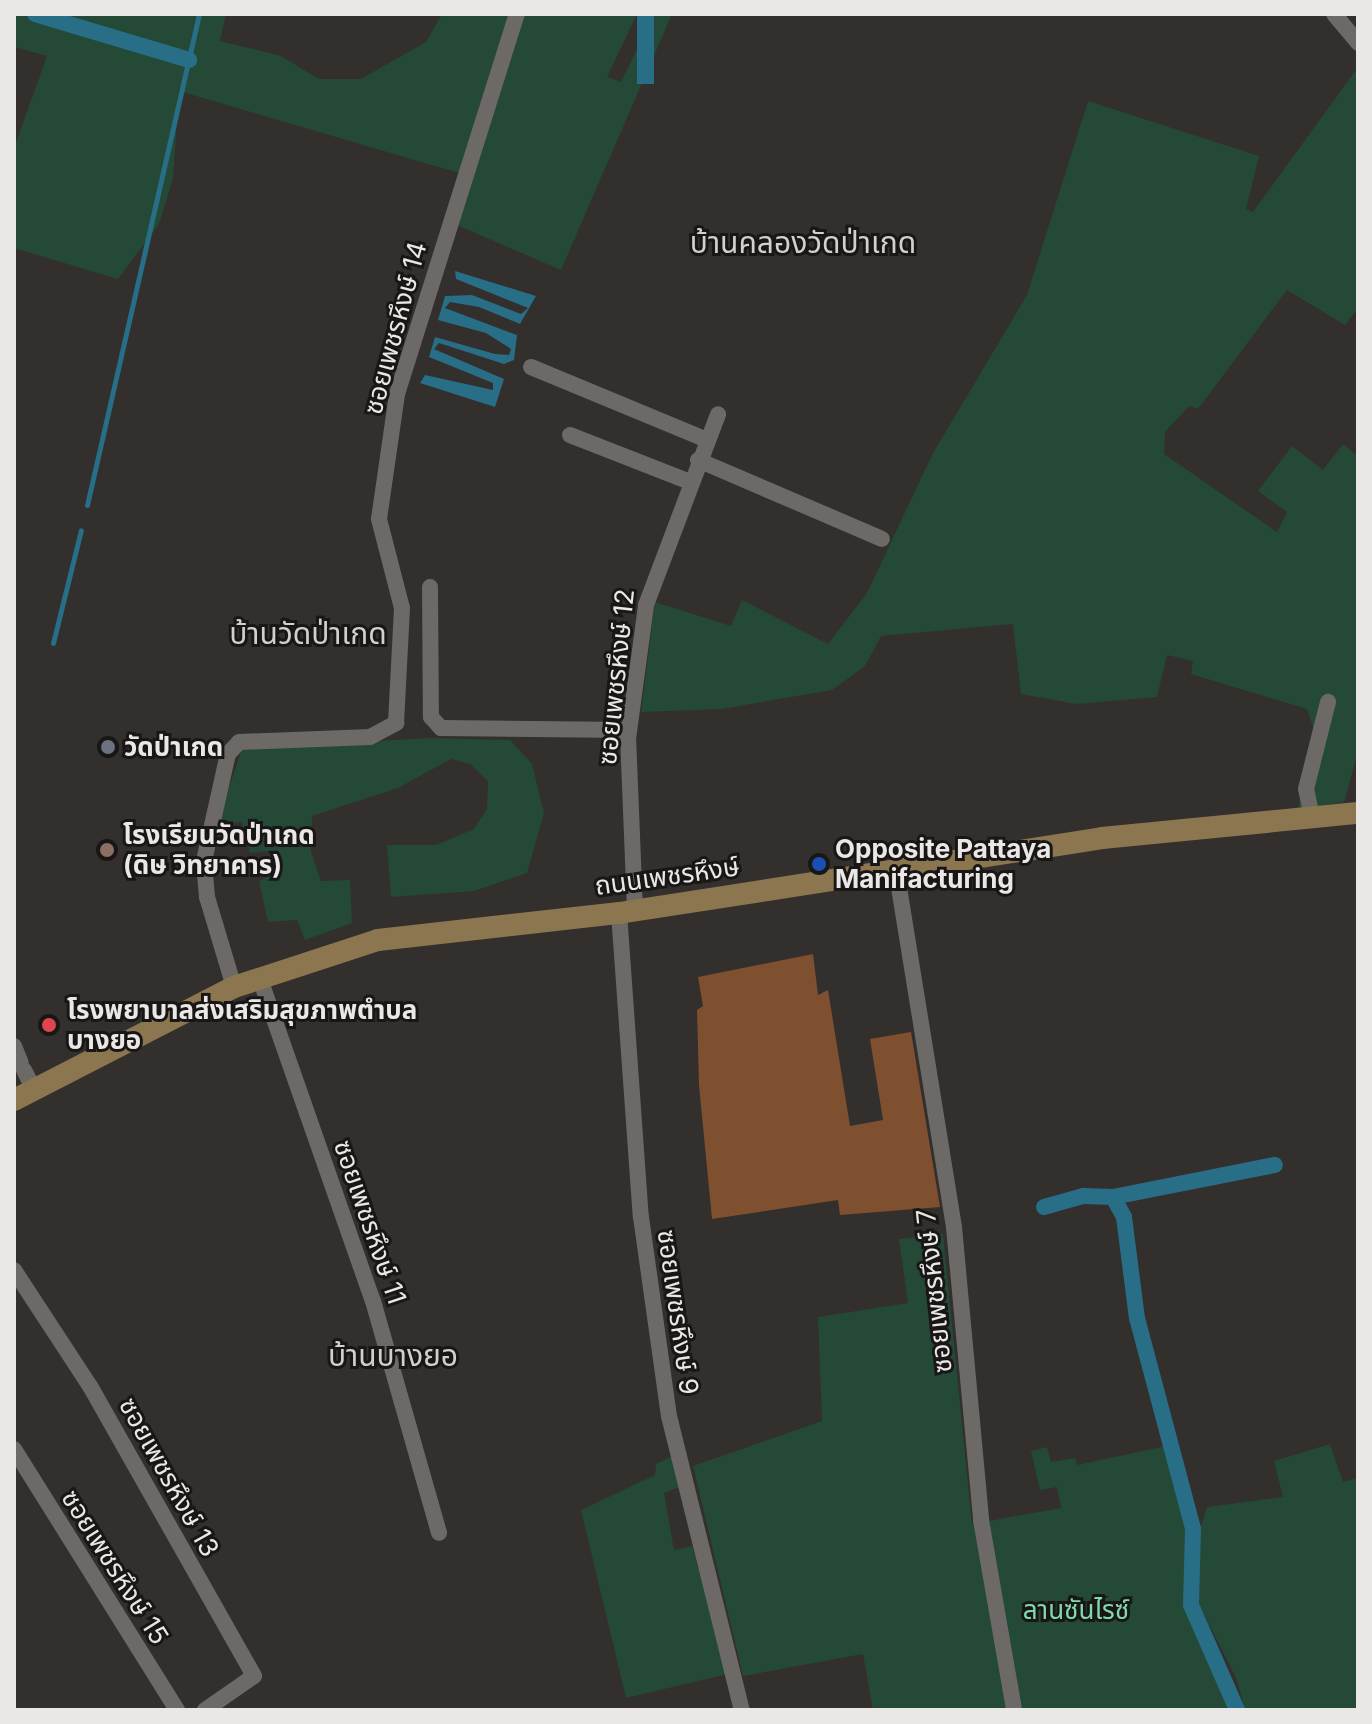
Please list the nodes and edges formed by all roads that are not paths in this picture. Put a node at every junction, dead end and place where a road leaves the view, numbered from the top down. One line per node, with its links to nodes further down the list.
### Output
1 (517, 14): 19 (street, ซอยเพชรหึงษ์ 14)
2 (1334, 14): 3 (street)
3 (1358, 43)
4 (531, 367): 7 (street)
5 (718, 414): 7 (street, ซอยเพชรหึงษ์ 12)
6 (570, 435): 9 (street)
7 (707, 440): 8 (street, ซอยเพชรหึงษ์ 12)
8 (698, 460): 9 (street, ซอยเพชรหึงษ์ 12); 10 (street)
9 (690, 482): 13 (street, ซอยเพชรหึงษ์ 12)
10 (882, 539)
11 (430, 587): 13 (street)
12 (1328, 702): 15 (street)
13 (629, 730): 17 (street, ซอยเพชรหึงษ์ 12)
14 (1358, 813): 15 (main road, ถนนเพชรหึงษ์)
15 (1312, 817): 16 (main road, ถนนเพชรหึงษ์)
16 (896, 869): 17 (main road, ถนนเพชรหึงษ์); 28 (street, ซอยเพชรหึงษ์ 7)
17 (627, 912): 18 (main road, ถนนเพชรหึงษ์); 27 (street, ซอยเพชรหึงษ์ 9)
18 (259, 976): 19 (main road, ถนนเพชรหึงษ์); 24 (street, ซอยเพชรหึงษ์ 11)
19 (234, 987): 21 (main road, ถนนเพชรหึงษ์)
20 (14, 1046): 21 (street)
21 (23, 1080)
22 (14, 1270): 26 (street, ซอยเพชรหึงษ์ 13)
23 (14, 1449): 25 (street, ซอยเพชรหึงษ์ 15)
24 (439, 1533)
25 (177, 1710)
26 (205, 1710)
27 (742, 1710)
28 (1014, 1710)

